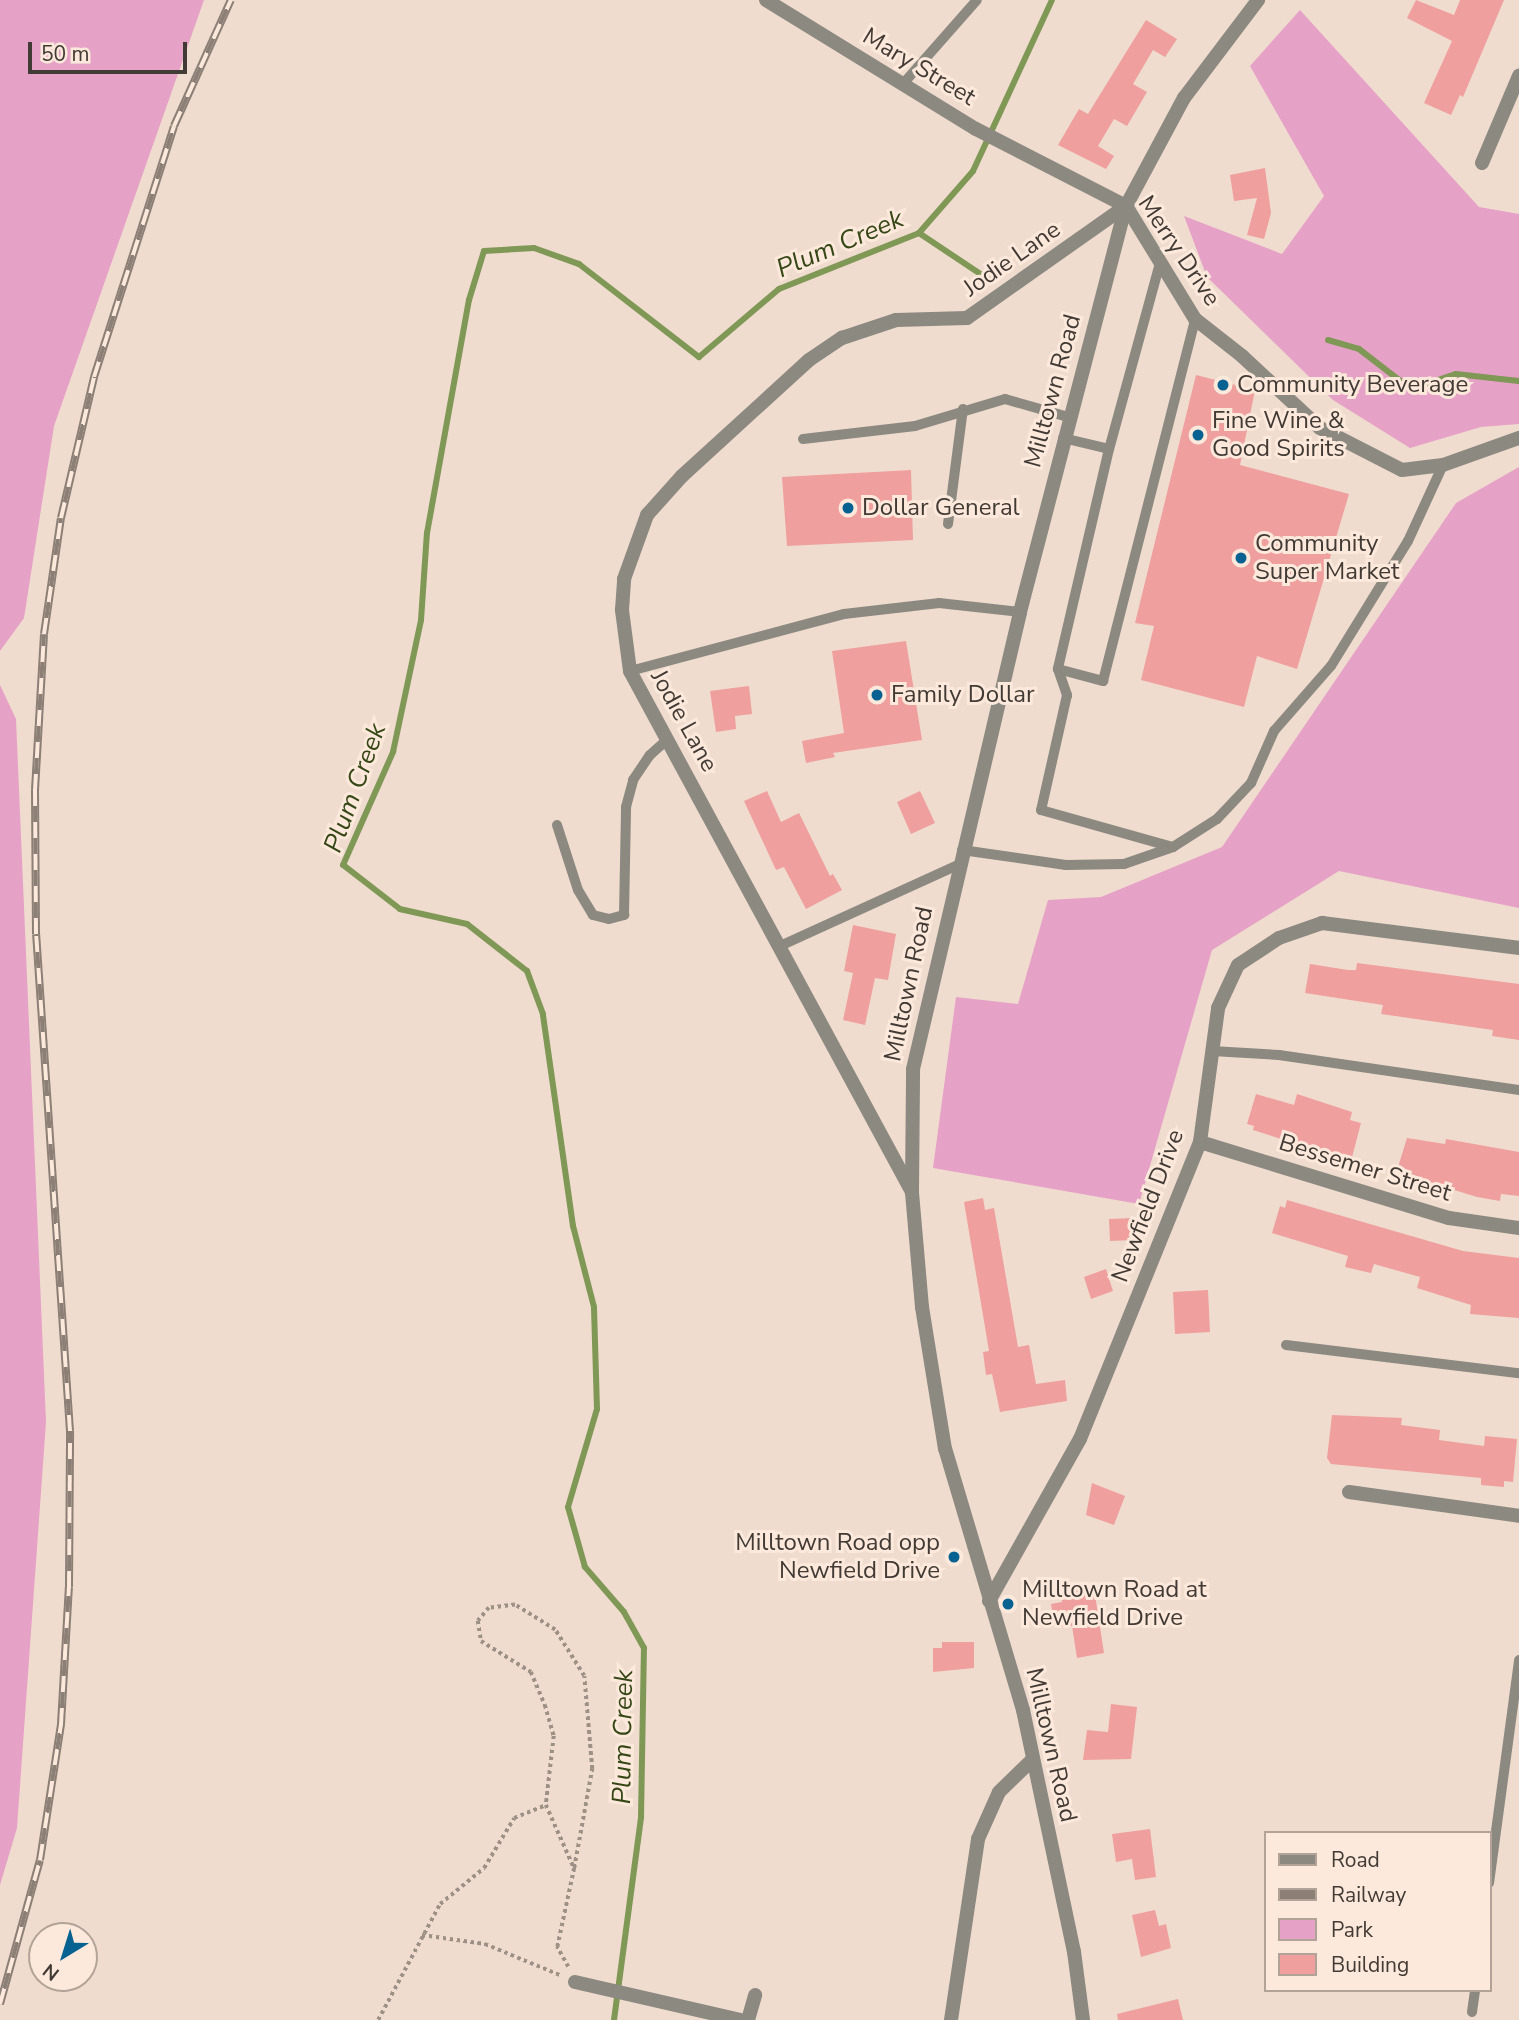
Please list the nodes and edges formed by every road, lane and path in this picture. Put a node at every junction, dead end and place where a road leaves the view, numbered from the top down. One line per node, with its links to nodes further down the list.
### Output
1 (766, 0): 5 (street, Mary Street)
2 (978, 0): 5 (lane)
3 (1258, 0): 8 (street, Milltown Road)
4 (1518, 78): 7 (street)
5 (902, 85): 6 (street, Mary Street)
6 (976, 129): 8 (street, Merry Drive)
7 (1482, 163)
8 (1126, 206): 9 (street, Merry Drive); 12 (street, Milltown Road); 21 (street, Jodie Lane)
9 (1160, 263): 10 (street, Merry Drive); 16 (lane)
10 (1195, 319): 17 (street, Merry Drive); 20 (lane)
11 (964, 409): 12 (lane); 15 (lane); 18 (lane)
12 (1068, 417): 13 (street, Milltown Road)
13 (1063, 438): 16 (lane); 19 (street, Milltown Road)
14 (1519, 438): 17 (street, Merry Drive)
15 (803, 439)
16 (1109, 449): 20 (lane)
17 (1443, 465): 24 (lane)
18 (948, 524)
19 (1020, 612): 21 (lane); 25 (street, Milltown Road)
20 (1058, 669): 24 (lane)
21 (630, 671): 22 (street, Jodie Lane)
22 (668, 739): 23 (lane); 27 (street, Jodie Lane)
23 (557, 825)
24 (1173, 847): 25 (lane)
25 (962, 850): 26 (street, Milltown Road)
26 (958, 865): 27 (lane); 32 (street, Milltown Road)
27 (780, 946): 32 (street, Jodie Lane)
28 (1519, 948): 29 (street, Newfield Drive)
29 (1212, 1051): 30 (lane); 31 (street, Newfield Drive)
30 (1519, 1090)
31 (1200, 1142): 33 (street, Bessemer Street); 38 (street, Newfield Drive)
32 (912, 1192): 38 (street, Milltown Road)
33 (1519, 1228)
34 (1286, 1345): 35 (lane)
35 (1519, 1373)
36 (1349, 1492): 37 (street)
37 (1519, 1516)
38 (989, 1601): 40 (street, Milltown Road)
39 (1519, 1660): 42 (lane)
40 (1033, 1759): 52 (street); 53 (street, Milltown Road)
41 (546, 1805): 43 (path); 43 (path); 44 (path)
42 (1491, 1867)
43 (574, 1868): 45 (path)
44 (422, 1935): 45 (path); 49 (path)
45 (575, 1982): 50 (street)
46 (1475, 1992): 48 (lane)
47 (755, 1995): 51 (street)
48 (1472, 2012)
49 (378, 2020)
50 (741, 2020)
51 (748, 2020)
52 (951, 2020)
53 (1083, 2020)

